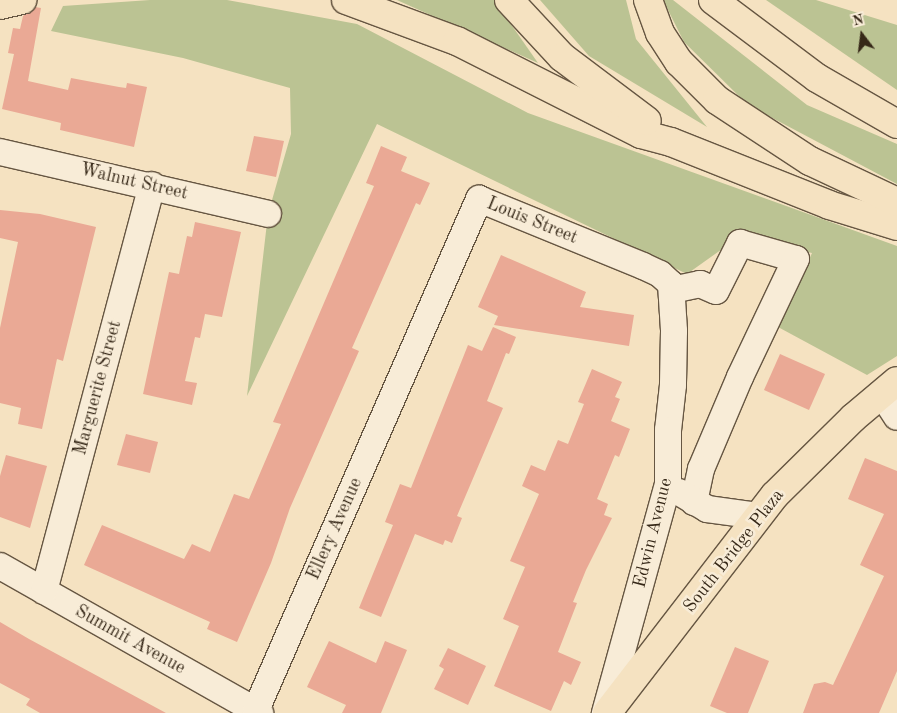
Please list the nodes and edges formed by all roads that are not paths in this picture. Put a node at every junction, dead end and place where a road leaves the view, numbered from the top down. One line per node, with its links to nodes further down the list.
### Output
1 (22, 0): 6 (main road)
2 (346, 0): 8 (main road)
3 (509, 0): 8 (main road)
4 (648, 0): 11 (main road)
5 (713, 0): 7 (main road)
6 (0, 5)
7 (897, 124)
8 (671, 142): 13 (main road)
9 (0, 152): 10 (street, Walnut Street)
10 (152, 185): 12 (street, Walnut Street); 22 (street, Marguerite Street)
11 (897, 202)
12 (268, 214)
13 (897, 226)
14 (672, 290): 15 (street, Louis Street); 18 (street, Edwin Avenue); 19 (street)
15 (414, 348): 23 (street, Ellery Avenue)
16 (890, 387): 17 (street); 20 (main road, South Bridge Plaza)
17 (897, 417)
18 (668, 484): 19 (street); 24 (street, Edwin Avenue)
19 (694, 502): 20 (street)
20 (758, 516): 24 (main road, South Bridge Plaza)
21 (0, 566): 22 (street, Summit Avenue)
22 (44, 591): 23 (street, Summit Avenue)
23 (258, 712)
24 (606, 713)

